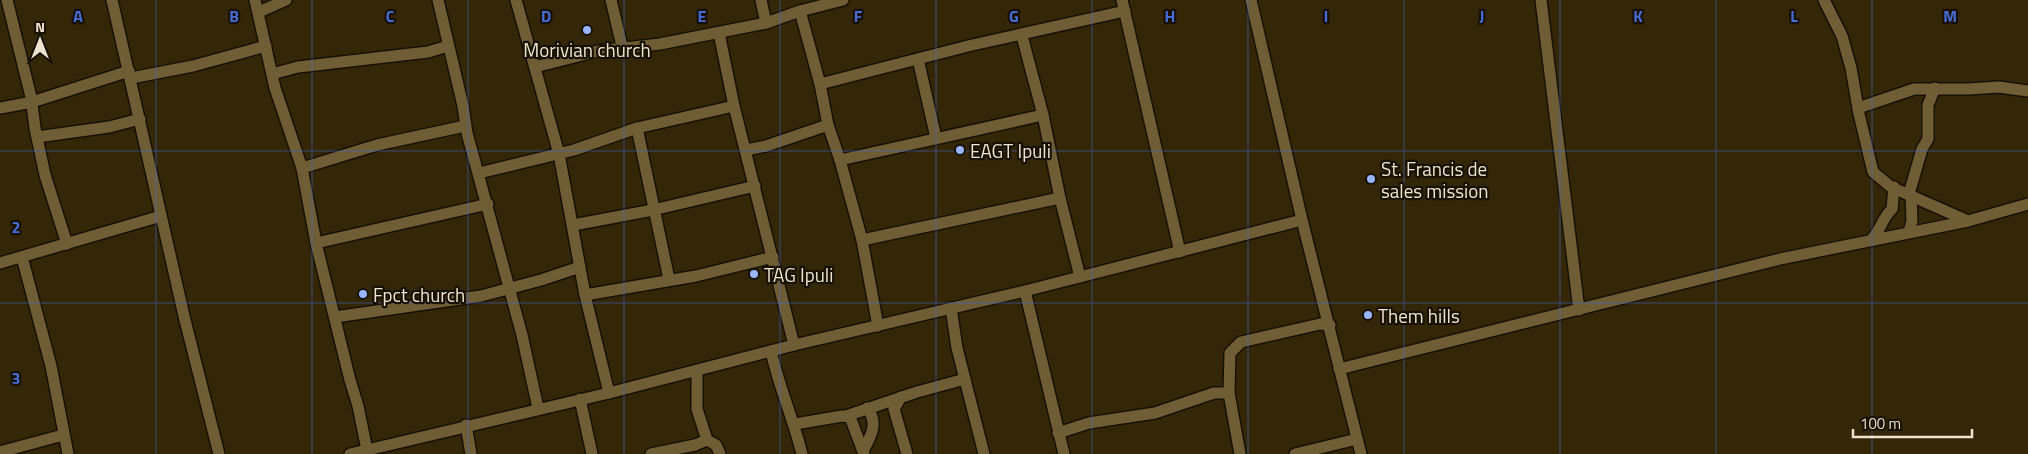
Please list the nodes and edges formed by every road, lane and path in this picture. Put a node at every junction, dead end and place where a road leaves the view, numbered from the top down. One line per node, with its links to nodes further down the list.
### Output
1 (7, 0): 29 (street)
2 (112, 0): 24 (street)
3 (255, 0): 15 (street)
4 (286, 0): 15 (street)
5 (438, 0): 20 (street)
6 (516, 0): 23 (street)
7 (611, 0): 21 (street)
8 (761, 0): 16 (street)
9 (843, 0): 14 (street)
10 (1251, 0): 53 (street)
11 (1541, 0): 72 (street)
12 (1824, 0): 32 (street)
13 (1123, 6): 18 (street); 61 (street)
14 (800, 11): 16 (street); 26 (street)
15 (259, 12): 19 (street)
16 (766, 23): 17 (street)
17 (719, 33): 21 (street); 30 (street)
18 (1022, 36): 22 (street); 33 (street)
19 (266, 46): 24 (street); 25 (street)
20 (448, 46): 25 (street); 36 (street)
21 (622, 46): 23 (street)
22 (918, 59): 26 (street); 39 (street)
23 (535, 67): 41 (street)
24 (130, 74): 29 (street); 34 (street)
25 (272, 74): 43 (street)
26 (820, 84): 35 (street)
27 (1935, 88): 28 (street); 32 (street); 47 (street)
28 (2028, 91)
29 (32, 102): 31 (street); 38 (street)
30 (734, 106): 37 (street); 40 (street)
31 (0, 108)
32 (1858, 108): 46 (street)
33 (1043, 115): 39 (street); 48 (street)
34 (140, 119): 38 (street); 52 (street)
35 (828, 124): 40 (street); 42 (street)
36 (465, 126): 43 (street); 44 (street)
37 (637, 128): 41 (street); 51 (street)
38 (37, 137): 60 (street)
39 (936, 138): 42 (street)
40 (746, 150): 45 (street)
41 (558, 154): 44 (street); 55 (street)
42 (840, 160): 58 (street)
43 (302, 168): 59 (street)
44 (479, 173): 49 (street)
45 (755, 186): 51 (street); 63 (street)
46 (1894, 187): 47 (street); 57 (street)
47 (1910, 194): 54 (street); 56 (street)
48 (1060, 198): 58 (street); 66 (street)
49 (488, 204): 59 (street); 68 (street)
50 (2028, 204): 54 (street)
51 (653, 210): 55 (street); 67 (street)
52 (161, 216): 60 (street); 99 (street)
53 (1302, 220): 61 (street); 74 (street)
54 (1968, 221): 56 (street)
55 (573, 225): 65 (street)
56 (1909, 232): 57 (street)
57 (1872, 239): 72 (street)
58 (862, 240): 75 (street)
59 (316, 243): 73 (street)
60 (67, 244): 62 (street)
61 (1180, 252): 66 (street)
62 (22, 257): 64 (street); 91 (street)
63 (773, 257): 67 (street); 76 (street)
64 (0, 263)
65 (580, 267): 68 (street); 70 (street)
66 (1080, 277): 69 (street)
67 (668, 279): 70 (street)
68 (509, 289): 73 (street); 85 (street)
69 (1025, 291): 71 (street); 90 (street)
70 (584, 295): 81 (street)
71 (951, 308): 75 (street); 80 (street)
72 (1578, 310): 78 (street)
73 (335, 317): 95 (street)
74 (1330, 325): 78 (street); 82 (street)
75 (878, 326): 76 (street)
76 (794, 345): 77 (street)
77 (771, 351): 79 (street); 88 (street)
78 (1339, 369): 92 (street)
79 (697, 371): 81 (street); 93 (street)
80 (965, 379): 83 (street); 107 (street)
81 (609, 393): 84 (street)
82 (1229, 393): 90 (street); 109 (street)
83 (901, 397): 86 (street); 106 (street)
84 (580, 399): 85 (street); 102 (street)
85 (538, 408): 89 (street)
86 (868, 408): 87 (street); 97 (street)
87 (846, 416): 88 (street); 97 (street)
88 (795, 424): 105 (street)
89 (466, 425): 94 (street); 101 (street)
90 (1058, 433): 108 (street)
91 (63, 436): 96 (street); 98 (street)
92 (1357, 439): 110 (street); 111 (street)
93 (707, 440): 103 (street); 104 (street)
94 (390, 449): 95 (street)
95 (367, 450): 100 (street)
96 (0, 452)
97 (864, 452)
98 (68, 454)
99 (219, 454)
100 (350, 454)
101 (471, 454)
102 (592, 454)
103 (651, 454)
104 (720, 454)
105 (802, 454)
106 (907, 454)
107 (984, 454)
108 (1064, 454)
109 (1240, 454)
110 (1295, 454)
111 (1361, 454)

